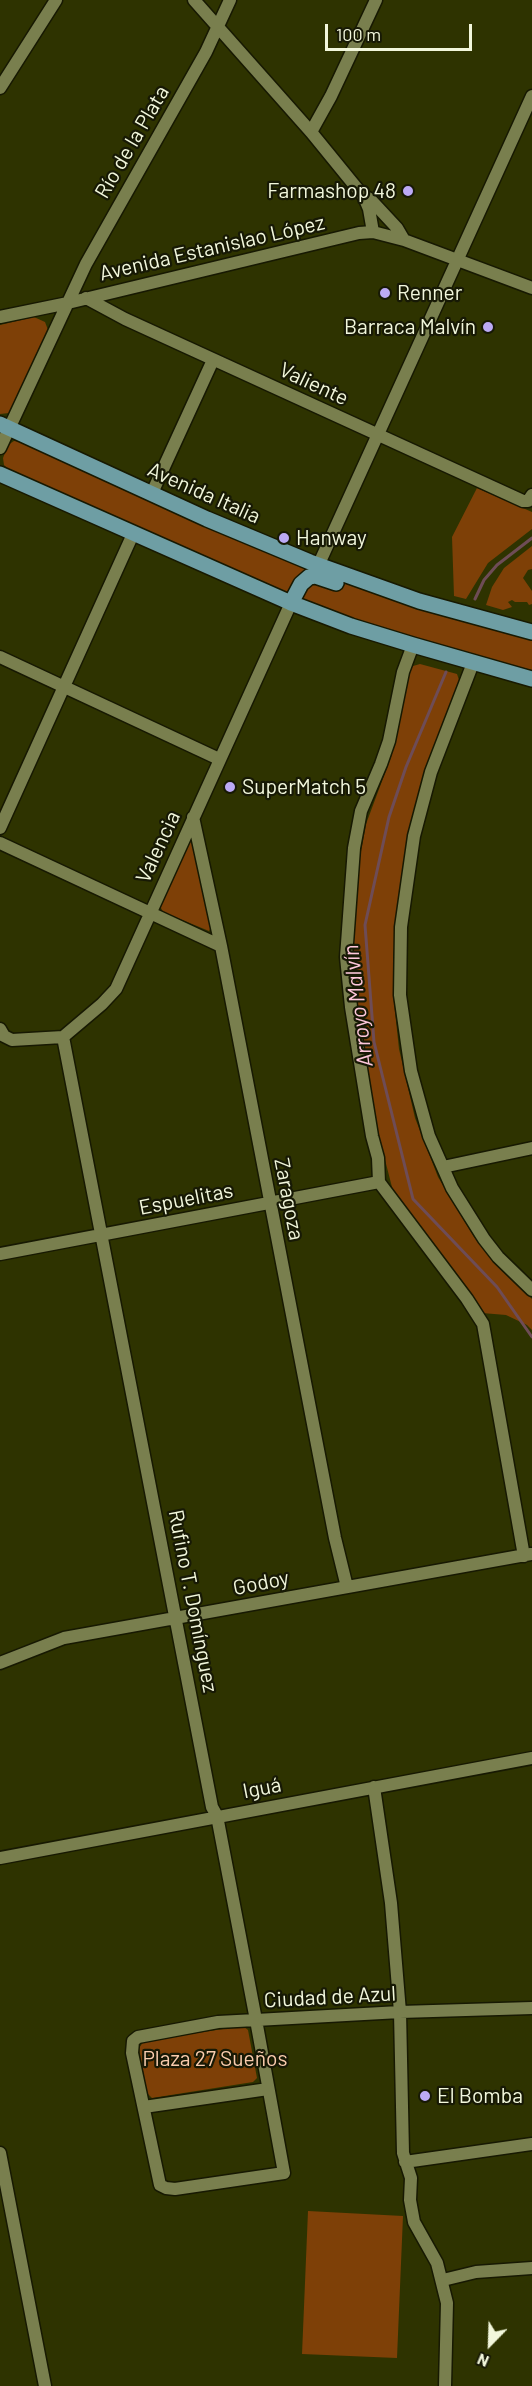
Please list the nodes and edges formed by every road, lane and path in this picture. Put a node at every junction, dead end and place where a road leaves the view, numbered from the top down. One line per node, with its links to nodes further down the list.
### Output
1 (56, 0): 6 (street)
2 (194, 0): 5 (street)
3 (230, 0): 5 (street, Río de la Plata)
4 (376, 0): 8 (street)
5 (217, 27): 8 (street); 15 (street, Río de la Plata)
6 (0, 88)
7 (532, 96): 12 (street)
8 (310, 132): 9 (street)
9 (364, 197): 10 (street); 11 (street)
10 (372, 232): 11 (street, Avenida Estanislao López); 14 (street, Avenida Estanislao López)
11 (404, 240): 12 (street, Avenida Estanislao López)
12 (457, 260): 13 (street, Avenida Estanislao López); 19 (street)
13 (532, 288)
14 (86, 298): 15 (street, Avenida Estanislao López); 17 (street, Valiente)
15 (68, 303): 16 (street, Avenida Estanislao López); 18 (street, Río de la Plata)
16 (0, 316)
17 (213, 360): 19 (street, Valiente); 22 (street)
18 (4, 426): 20 (street, Río de la Plata); 22 (main road, Avenida Italia)
19 (378, 435): 23 (street, Valiente); 25 (street)
20 (0, 448)
21 (0, 474): 24 (main road)
22 (152, 493): 25 (main road, Avenida Italia)
23 (530, 498)
24 (133, 534): 27 (main road); 33 (street)
25 (318, 566): 26 (main road, Avenida Italia)
26 (386, 590): 27 (main road); 28 (main road, Avenida Italia)
27 (291, 603): 29 (main road); 34 (street, Valencia)
28 (532, 632)
29 (413, 645): 31 (main road); 44 (street)
30 (0, 657): 33 (street)
31 (473, 663): 32 (main road); 43 (street)
32 (532, 679)
33 (64, 686): 34 (street); 36 (street)
34 (219, 759): 35 (street, Valencia)
35 (193, 817): 38 (street, Valencia); 39 (street, Zaragoza)
36 (0, 828)
37 (0, 843): 38 (street)
38 (149, 913): 39 (street); 41 (street, Valencia)
39 (221, 946): 45 (street, Zaragoza)
40 (2, 1033): 41 (street)
41 (63, 1036): 46 (street, Rufino T. Domínguez)
42 (532, 1148): 43 (street)
43 (443, 1167): 48 (street)
44 (379, 1182): 45 (street, Espuelitas); 49 (street)
45 (269, 1202): 46 (street, Espuelitas); 50 (street, Zaragoza)
46 (102, 1235): 47 (street, Espuelitas); 51 (street, Rufino T. Domínguez)
47 (0, 1254)
48 (532, 1290)
49 (528, 1555): 50 (street, Godoy)
50 (347, 1587): 51 (street, Godoy)
51 (177, 1619): 52 (street, Godoy); 55 (street, Rufino T. Domínguez)
52 (0, 1663)
53 (532, 1758): 54 (street, Iguá)
54 (374, 1787): 55 (street, Iguá); 58 (street)
55 (217, 1816): 56 (street, Iguá); 59 (street, Rufino T. Domínguez)
56 (0, 1858)
57 (532, 2008): 58 (street, Ciudad de Azul)
58 (400, 2012): 59 (street, Ciudad de Azul); 64 (street)
59 (256, 2020): 60 (street, Rufino T. Domínguez); 61 (street, Ciudad de Azul)
60 (267, 2089): 61 (street); 61 (street, Rufino T. Domínguez)
61 (144, 2107)
62 (532, 2144): 64 (street)
63 (0, 2153): 65 (street)
64 (405, 2162): 67 (street)
65 (5, 2201): 68 (street)
66 (532, 2268): 67 (street)
67 (443, 2280): 69 (street)
68 (45, 2386)
69 (445, 2386)

